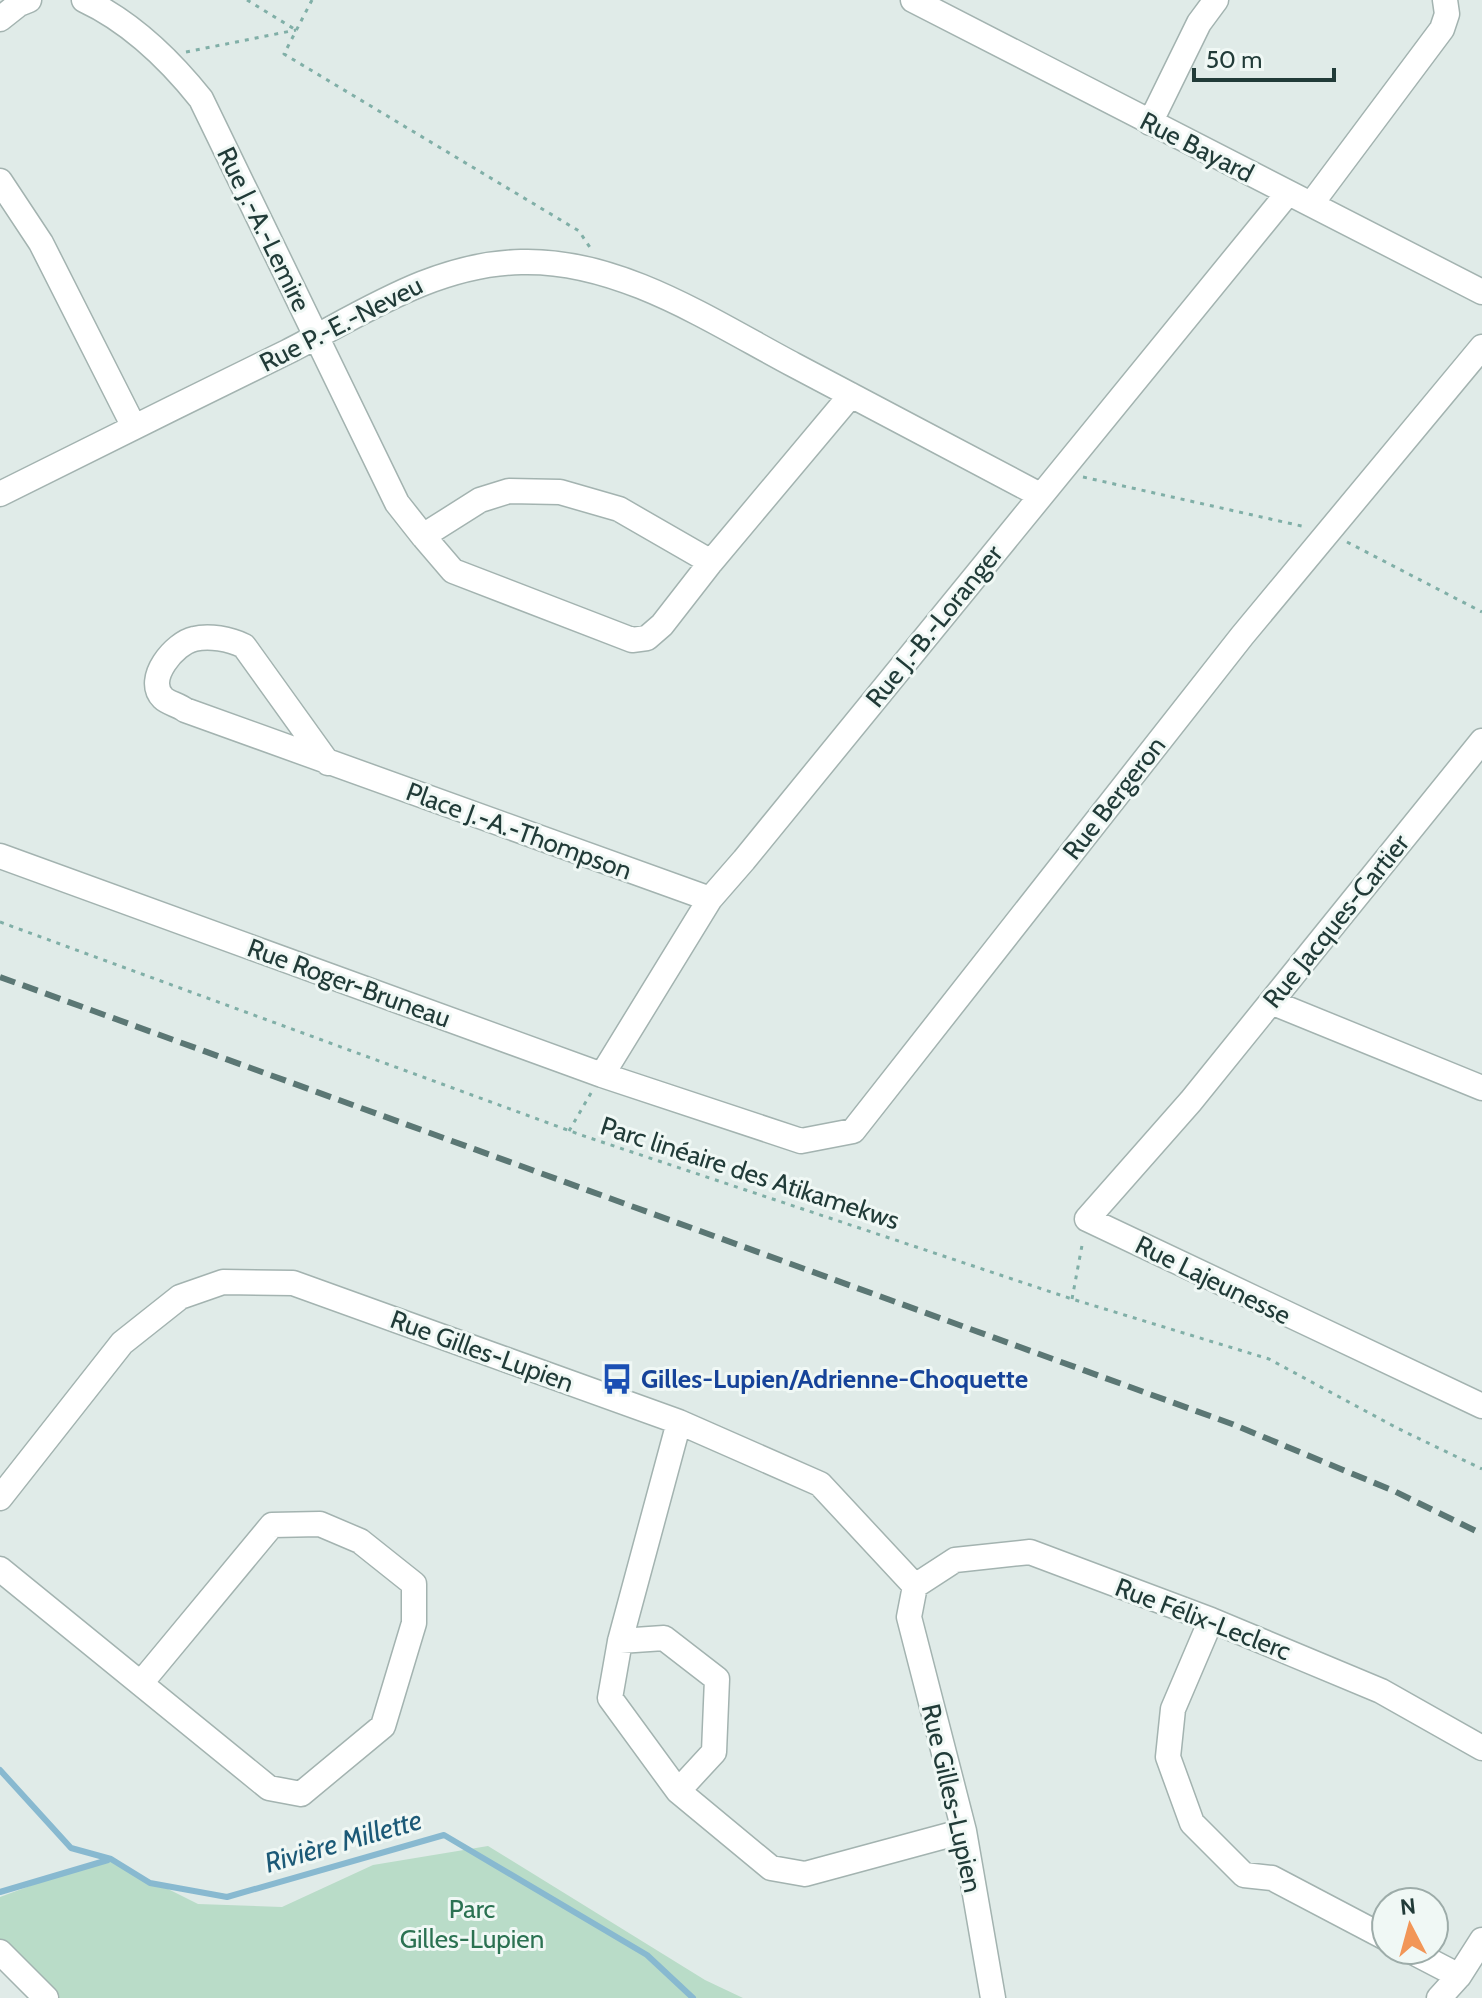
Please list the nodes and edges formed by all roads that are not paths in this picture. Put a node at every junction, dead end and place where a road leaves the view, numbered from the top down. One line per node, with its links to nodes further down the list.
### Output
1 (29, 0): 6 (street)
2 (84, 0): 12 (street, Rue J.-A.-Lemire)
3 (913, 0): 7 (street, Rue Bayard)
4 (1216, 0): 7 (street)
5 (1445, 0): 10 (street)
6 (0, 19)
7 (1150, 123): 9 (street, Rue Bayard)
8 (0, 181): 15 (street)
9 (1288, 193): 10 (street, Rue Bayard); 17 (street, Rue J.-B.-Loranger)
10 (1312, 203): 11 (street, Rue Bayard)
11 (1482, 292)
12 (316, 337): 14 (street, Rue P.-E.-Neveu); 15 (street, Rue P.-E.-Neveu); 18 (street, Rue J.-A.-Lemire)
13 (1482, 347): 27 (street, Rue Bergeron)
14 (851, 395): 17 (street, Rue P.-E.-Neveu); 19 (street, Rue J.-A.-Lemire)
15 (134, 427): 16 (street, Rue P.-E.-Neveu)
16 (0, 494)
17 (1040, 495): 23 (street, Rue J.-B.-Loranger)
18 (423, 536): 19 (street); 19 (street, Rue J.-A.-Lemire)
19 (711, 562)
20 (1482, 741): 24 (street, Rue Jacques-Cartier)
21 (328, 763): 21 (street, Place J.-A.-Thompson); 23 (street, Place J.-A.-Thompson)
22 (0, 856): 25 (street, Rue Roger-Bruneau)
23 (710, 899): 25 (street, Rue J.-B.-Loranger)
24 (1271, 1002): 26 (street); 28 (street, Rue Jacques-Cartier)
25 (602, 1075): 27 (street, Rue Roger-Bruneau)
26 (1477, 1078)
27 (700, 1107)
28 (1087, 1219): 29 (street, Rue Lajeunesse)
29 (1482, 1406)
30 (679, 1422): 31 (street, Rue Gilles-Lupien); 33 (street, Rue Gilles-Lupien); 35 (street)
31 (0, 1498)
32 (0, 1569): 36 (street)
33 (915, 1586): 34 (street, Rue Félix-Leclerc); 39 (street, Rue Gilles-Lupien)
34 (1211, 1620): 37 (street, Rue Félix-Leclerc); 40 (street)
35 (620, 1641): 38 (street); 38 (street)
36 (141, 1683): 36 (street)
37 (1482, 1748)
38 (678, 1791): 39 (street)
39 (964, 1831): 46 (street, Rue Gilles-Lupien)
40 (1370, 1930)
41 (1482, 1940): 44 (street)
42 (0, 1952): 45 (street)
43 (1440, 1966): 44 (street)
44 (1459, 1976): 47 (street)
45 (46, 1998)
46 (993, 1998)
47 (1439, 1998)

